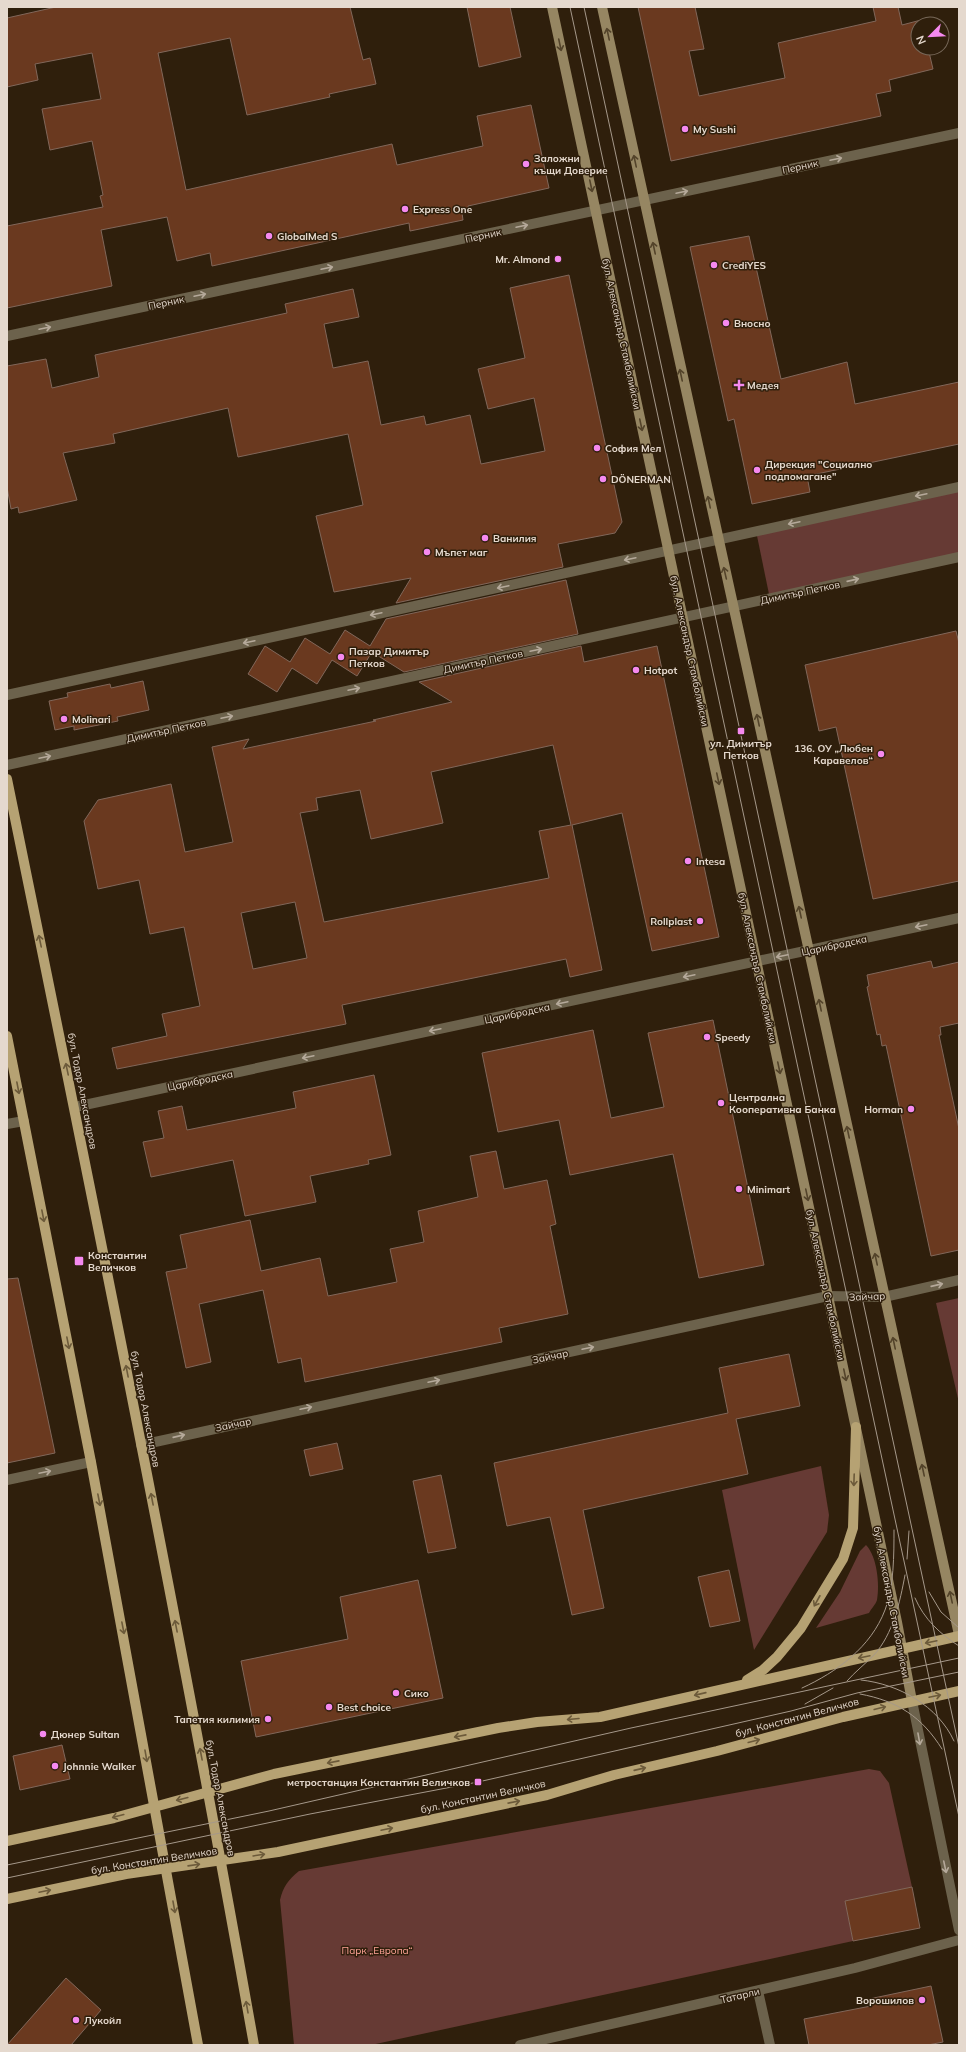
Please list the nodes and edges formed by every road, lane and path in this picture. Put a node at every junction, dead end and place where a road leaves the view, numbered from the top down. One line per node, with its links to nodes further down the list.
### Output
1 (552, 7): 5 (main road, бул. Александър Стамболийски, one-way to 5)
2 (602, 7): 4 (main road, one-way to 2)
3 (959, 132): 4 (street, Перник, one-way to 3)
4 (644, 200): 5 (street, Перник); 8 (main road, one-way to 4)
5 (596, 210): 6 (street, Перник, one-way to 5); 9 (main road, бул. Александър Стамболийски, one-way to 9)
6 (7, 336)
7 (959, 487): 8 (street, one-way to 8)
8 (717, 540): 9 (street); 11 (main road, one-way to 8)
9 (668, 550): 12 (main road, бул. Александър Стамболийски); 13 (street, one-way to 13)
10 (959, 557): 11 (street, Димитър Петков, one-way to 10)
11 (732, 606): 12 (street, Димитър Петков); 17 (main road, one-way to 11)
12 (683, 618): 14 (street, Димитър Петков, one-way to 12); 18 (main road, бул. Александър Стамболийски, one-way to 18)
13 (7, 694)
14 (7, 765)
15 (7, 779): 20 (main road, бул. Тодор Александров, one-way to 15)
16 (959, 918): 17 (street, Царибродска, one-way to 17)
17 (808, 950): 18 (street, Царибродска, one-way to 18); 25 (main road, one-way to 17)
18 (756, 962): 20 (street, Царибродска, one-way to 20); 24 (main road, бул. Александър Стамболийски, one-way to 24)
19 (7, 1036): 21 (main road, one-way to 21)
20 (75, 1107): 27 (main road, бул. Тодор Александров, one-way to 20)
21 (24, 1121): 22 (street); 28 (main road, one-way to 28)
22 (7, 1124)
23 (959, 1280): 25 (street, Зайчар, one-way to 23)
24 (828, 1296): 25 (street, Зайчар); 26 (main road, бул. Александър Стамболийски, one-way to 26); 27 (street, Зайчар, one-way to 24)
25 (884, 1297): 30 (main road, one-way to 25)
26 (856, 1427): 31 (main road, бул. Александър Стамболийски); 32 (main road, one-way to 32)
27 (141, 1445): 35 (main road, бул. Тодор Александров, one-way to 27)
28 (91, 1462): 29 (street, one-way to 28); 36 (main road, one-way to 36)
29 (7, 1480)
30 (959, 1636): 31 (main road, one-way to 31)
31 (902, 1648): 32 (main road, one-way to 32); 34 (main road, бул. Александър Стамболийски)
32 (738, 1685): 35 (main road, one-way to 35)
33 (959, 1691): 34 (main road, бул. Константин Величков, one-way to 33)
34 (912, 1701): 38 (main road, бул. Константин Величков, one-way to 34); 41 (street, бул. Александър Стамболийски, one-way to 41)
35 (208, 1792): 36 (main road, one-way to 36); 38 (main road, бул. Тодор Александров)
36 (156, 1806): 37 (main road, one-way to 37); 39 (main road)
37 (7, 1841)
38 (221, 1861): 39 (main road, бул. Константин Величков, one-way to 38); 45 (main road, бул. Тодор Александров, one-way to 38)
39 (167, 1868): 40 (main road, бул. Константин Величков, one-way to 39); 44 (main road, one-way to 44)
40 (7, 1899)
41 (959, 1930)
42 (959, 1940): 43 (street, Татарли)
43 (758, 1991): 46 (street, Татарли); 47 (street)
44 (198, 2045)
45 (254, 2045)
46 (520, 2045)
47 (770, 2045)

